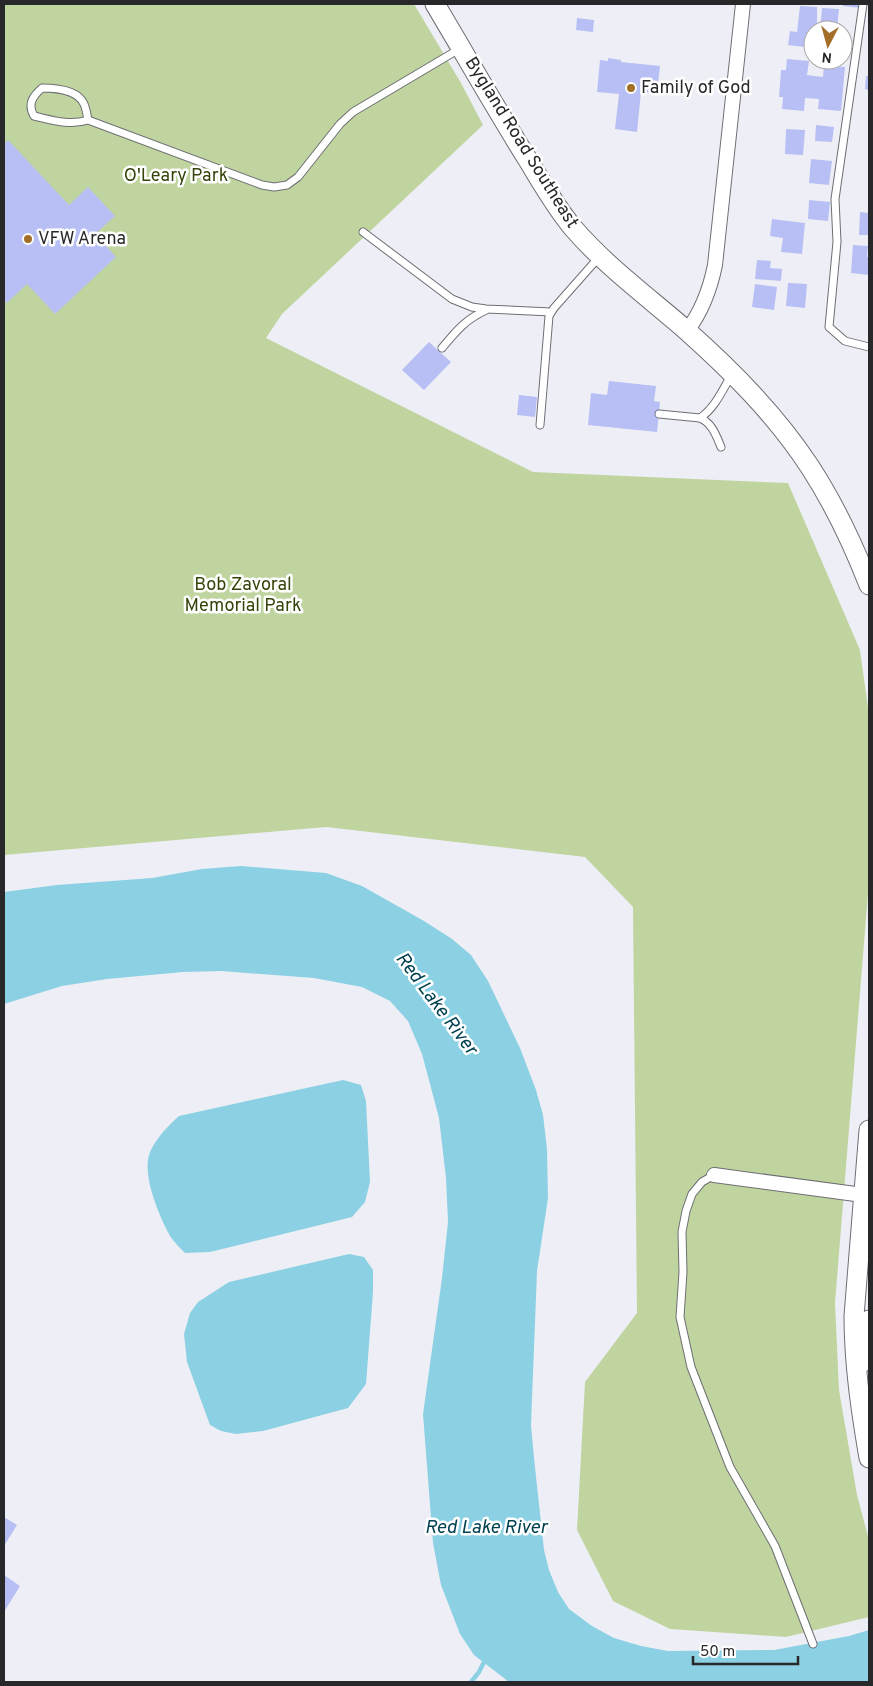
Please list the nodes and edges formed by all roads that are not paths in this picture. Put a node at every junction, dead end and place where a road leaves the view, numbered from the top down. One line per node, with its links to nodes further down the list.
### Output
1 (435, 4): 4 (street, Bygland Road Southeast)
2 (742, 4): 10 (street)
3 (863, 4): 11 (lane)
4 (461, 48): 5 (lane); 7 (street, Bygland Road Southeast)
5 (88, 120): 5 (lane)
6 (363, 232): 8 (lane)
7 (600, 256): 9 (lane); 10 (street, Bygland Road Southeast)
8 (486, 310): 9 (lane); 12 (lane)
9 (551, 312): 16 (lane)
10 (687, 331): 13 (street, Bygland Road Southeast)
11 (869, 347)
12 (442, 348)
13 (732, 374): 15 (lane); 18 (street, Bygland Road Southeast)
14 (659, 414): 15 (lane)
15 (700, 418): 17 (lane)
16 (540, 425)
17 (721, 446)
18 (869, 585)
19 (869, 1130): 21 (street)
20 (714, 1175): 21 (street); 24 (lane)
21 (866, 1196): 22 (street)
22 (861, 1318): 23 (street)
23 (869, 1458)
24 (813, 1644)

